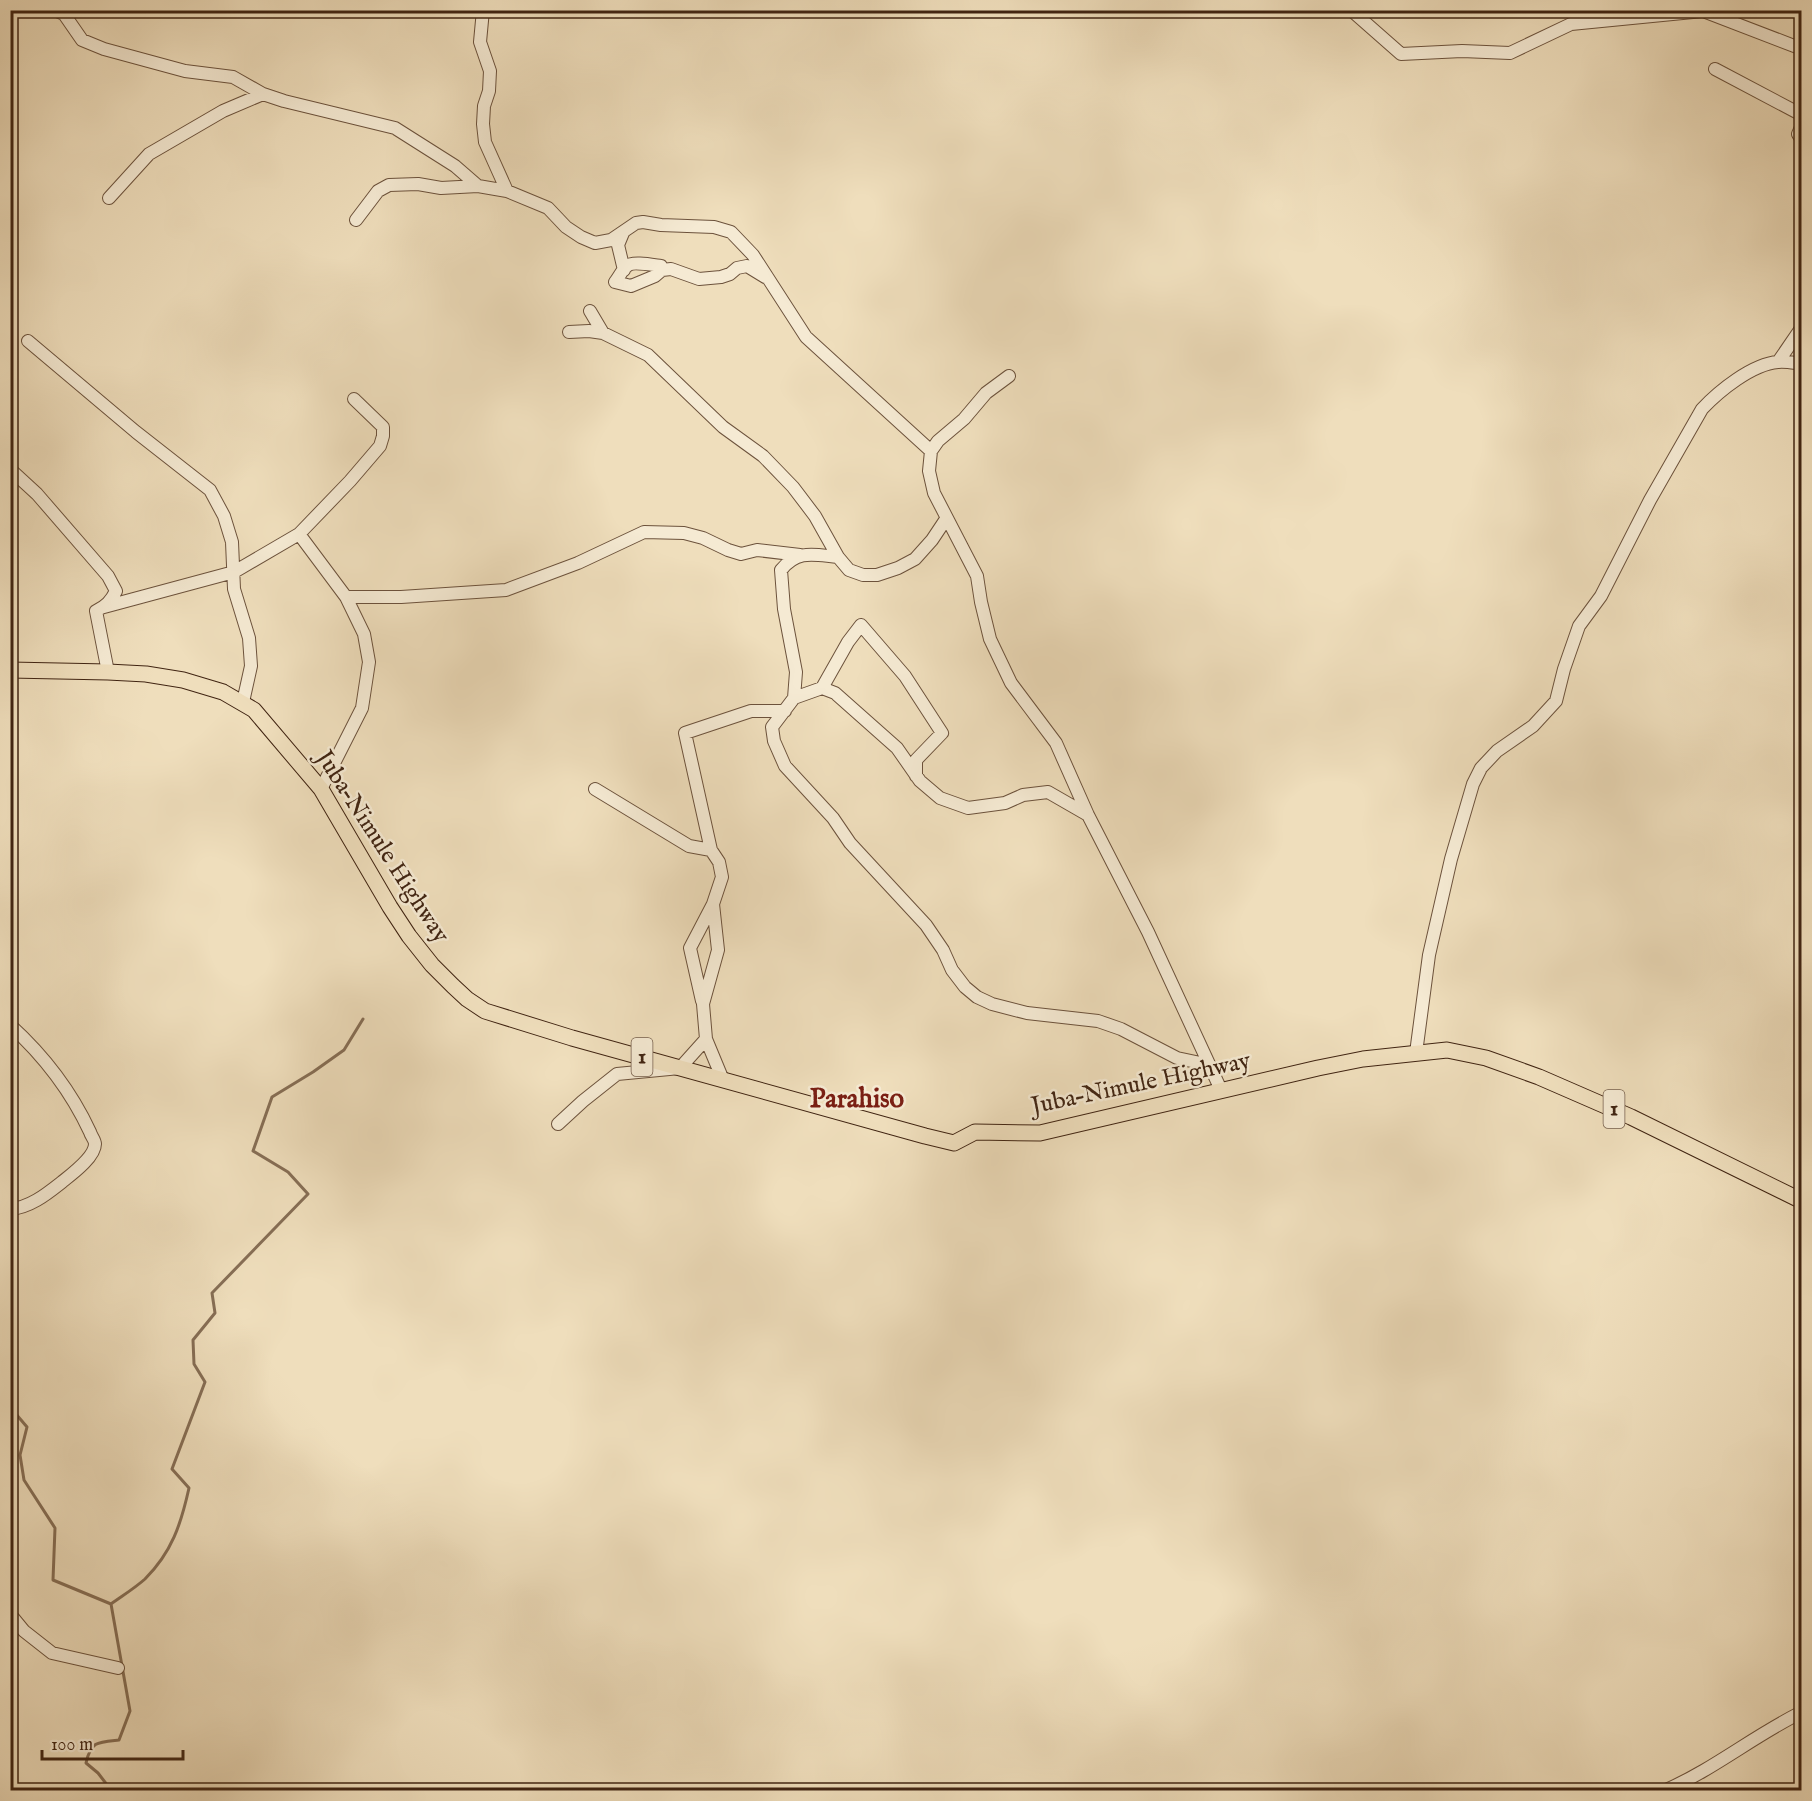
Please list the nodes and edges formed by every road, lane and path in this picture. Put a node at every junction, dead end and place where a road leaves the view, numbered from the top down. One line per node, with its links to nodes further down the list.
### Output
1 (55, 10): 6 (street)
2 (483, 10): 11 (street)
3 (1351, 10): 4 (street)
4 (1802, 49)
5 (1715, 69): 7 (street)
6 (263, 94): 10 (street); 12 (street)
7 (1802, 115)
8 (1802, 125): 9 (street)
9 (1802, 140)
10 (478, 186): 11 (street); 13 (street)
11 (507, 191): 14 (street)
12 (109, 198)
13 (356, 220)
14 (623, 233): 15 (street); 15 (street)
15 (768, 279): 25 (street)
16 (590, 311): 19 (street)
17 (1802, 327): 21 (street)
18 (570, 332): 19 (street)
19 (603, 333): 30 (street)
20 (28, 341): 31 (street)
21 (1778, 362): 22 (street); 49 (street)
22 (1802, 364)
23 (1009, 376): 25 (street)
24 (354, 399): 28 (street)
25 (931, 451): 27 (street)
26 (10, 467): 33 (street)
27 (946, 519): 30 (street); 43 (street)
28 (299, 534): 31 (street); 32 (street)
29 (800, 555): 30 (street); 32 (street); 37 (street)
30 (838, 557)
31 (234, 572): 33 (street); 38 (street)
32 (345, 597): 41 (street)
33 (105, 607): 35 (street)
34 (10, 670): 35 (main road, Juba–Nimule Highway / 1)
35 (108, 672): 38 (main road, Juba–Nimule Highway / 1)
36 (822, 688): 37 (street); 40 (street); 40 (street)
37 (794, 698): 39 (street)
38 (243, 702): 41 (main road, Juba–Nimule Highway / 1)
39 (785, 711): 44 (street); 50 (street)
40 (916, 776): 43 (street)
41 (321, 789): 51 (main road, Juba–Nimule Highway / 1)
42 (595, 789): 44 (street)
43 (1088, 815): 50 (street)
44 (711, 850): 45 (street)
45 (712, 904): 46 (street); 46 (street)
46 (703, 1004): 48 (street)
47 (10, 1025): 56 (street)
48 (706, 1039): 51 (street); 52 (street)
49 (1416, 1053): 53 (main road, Juba–Nimule Highway / 1); 55 (main road, 1)
50 (1210, 1065): 53 (street)
51 (680, 1068): 52 (main road, Juba–Nimule Highway / 1); 54 (street)
52 (723, 1080): 53 (main road, Juba–Nimule Highway / 1)
53 (1221, 1090)
54 (558, 1124)
55 (1802, 1201)
56 (10, 1209)
57 (10, 1614): 58 (street)
58 (118, 1668)
59 (1802, 1712): 60 (street)
60 (1666, 1791)

